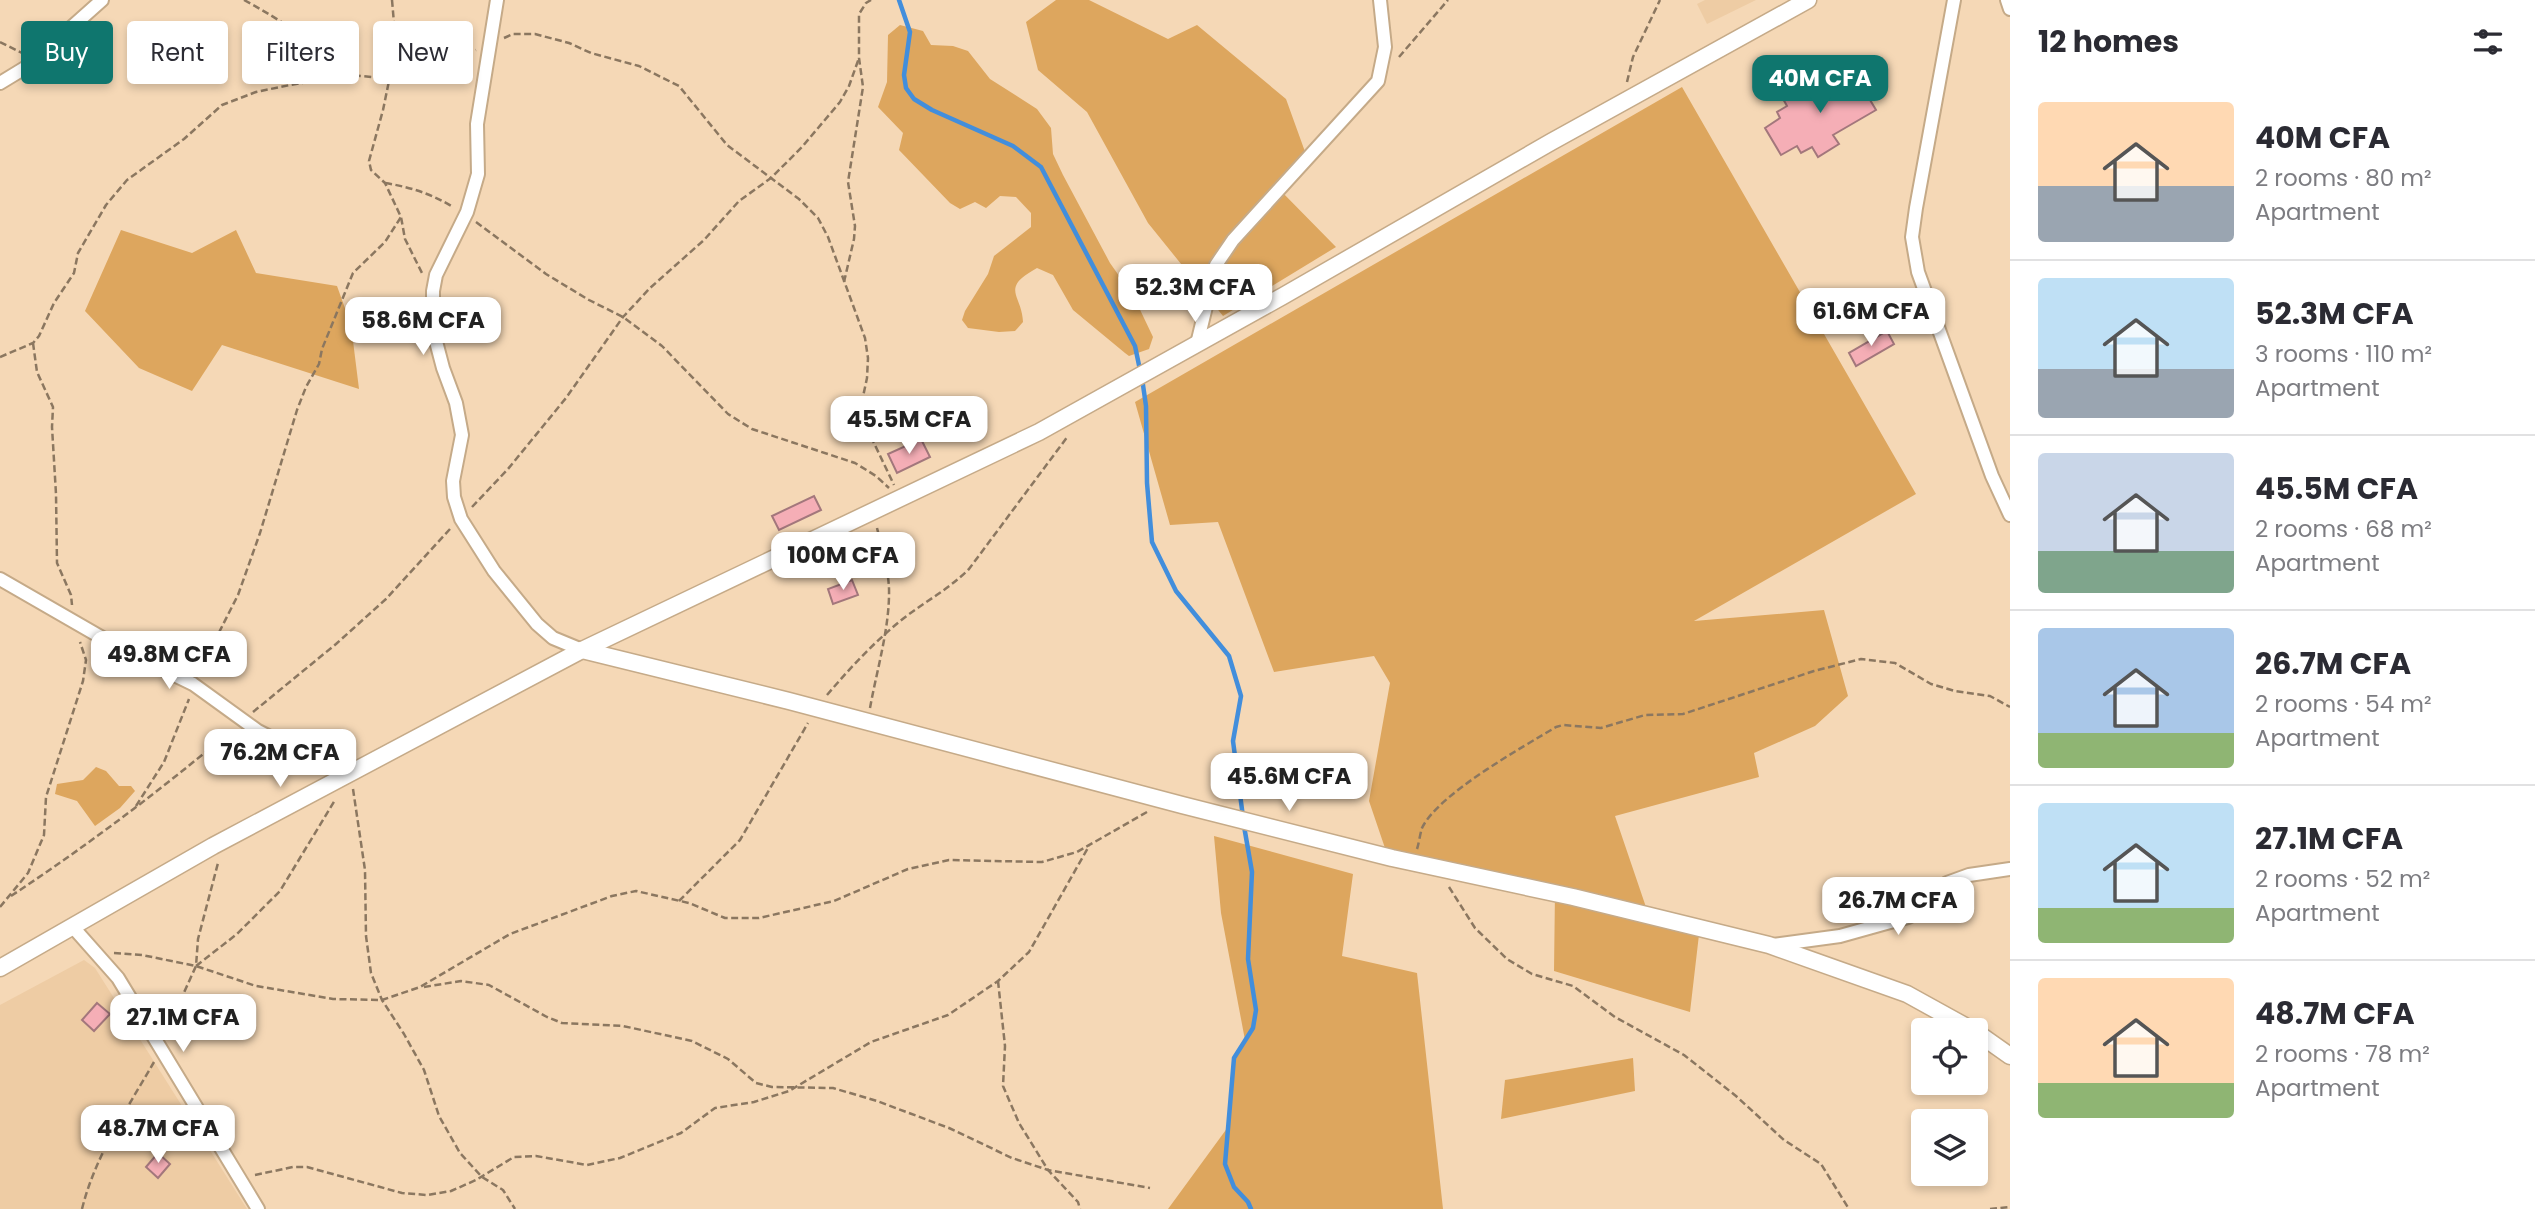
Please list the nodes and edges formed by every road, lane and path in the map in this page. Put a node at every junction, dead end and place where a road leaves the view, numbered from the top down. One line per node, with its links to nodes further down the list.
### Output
1 (102, 0): 13 (street)
2 (244, 0): 14 (path)
3 (392, 0): 15 (path)
4 (497, 0): 17 (street)
5 (871, 0): 29 (path)
6 (1380, 0): 32 (street)
7 (1448, 0): 20 (path)
8 (1660, 0): 25 (path)
9 (1808, 0): 25 (street)
10 (1954, 0): 37 (street)
11 (2007, 0): 12 (street)
12 (2010, 9)
13 (79, 21)
14 (283, 21)
15 (394, 21)
16 (0, 42): 19 (path)
17 (489, 44): 18 (path); 27 (street); 29 (path)
18 (473, 52)
19 (21, 53)
20 (1396, 61)
21 (21, 69): 22 (street)
22 (0, 83)
23 (299, 84): 31 (path)
24 (389, 84): 26 (path)
25 (1623, 102): 32 (street)
26 (385, 183): 27 (path); 28 (path)
27 (466, 215): 30 (street); 35 (path)
28 (401, 217): 30 (path); 42 (path)
29 (844, 282): 35 (path)
30 (433, 290): 41 (street)
31 (33, 343): 33 (path); 39 (path)
32 (1196, 344): 35 (street)
33 (0, 357)
34 (1073, 430): 40 (path)
35 (899, 498): 36 (street)
36 (872, 511): 40 (path); 41 (street)
37 (2010, 515)
38 (0, 579): 39 (street)
39 (72, 622): 42 (street); 54 (path)
40 (884, 635): 44 (path); 45 (path)
41 (582, 650): 44 (street); 46 (street)
42 (193, 684): 46 (street); 48 (path)
43 (2010, 707): 50 (path)
44 (816, 708): 45 (street); 53 (path)
45 (867, 721): 47 (street)
46 (350, 772): 55 (street); 58 (path); 62 (path)
47 (1166, 801): 49 (path); 50 (street)
48 (134, 808)
49 (1089, 846): 53 (path); 60 (path)
50 (1414, 863): 51 (street)
51 (1440, 868): 56 (street); 75 (path)
52 (2010, 869): 56 (street)
53 (679, 901): 61 (path)
54 (0, 907)
55 (72, 926): 57 (street); 59 (street)
56 (1769, 945): 63 (street)
57 (96, 952): 58 (path); 69 (street)
58 (196, 966): 62 (path)
59 (0, 968)
60 (998, 981): 66 (path); 67 (path)
61 (421, 987): 62 (path); 66 (path)
62 (382, 1000): 68 (path)
63 (1951, 1018)
64 (1988, 1040): 65 (street)
65 (2010, 1056)
66 (794, 1088): 67 (path); 68 (path)
67 (1048, 1170): 70 (path); 74 (path)
68 (482, 1177): 69 (path); 73 (path)
69 (239, 1179): 72 (street)
70 (1150, 1188)
71 (2010, 1207): 76 (path)
72 (258, 1209)
73 (515, 1209)
74 (1080, 1209)
75 (1849, 1209)
76 (1990, 1209)

